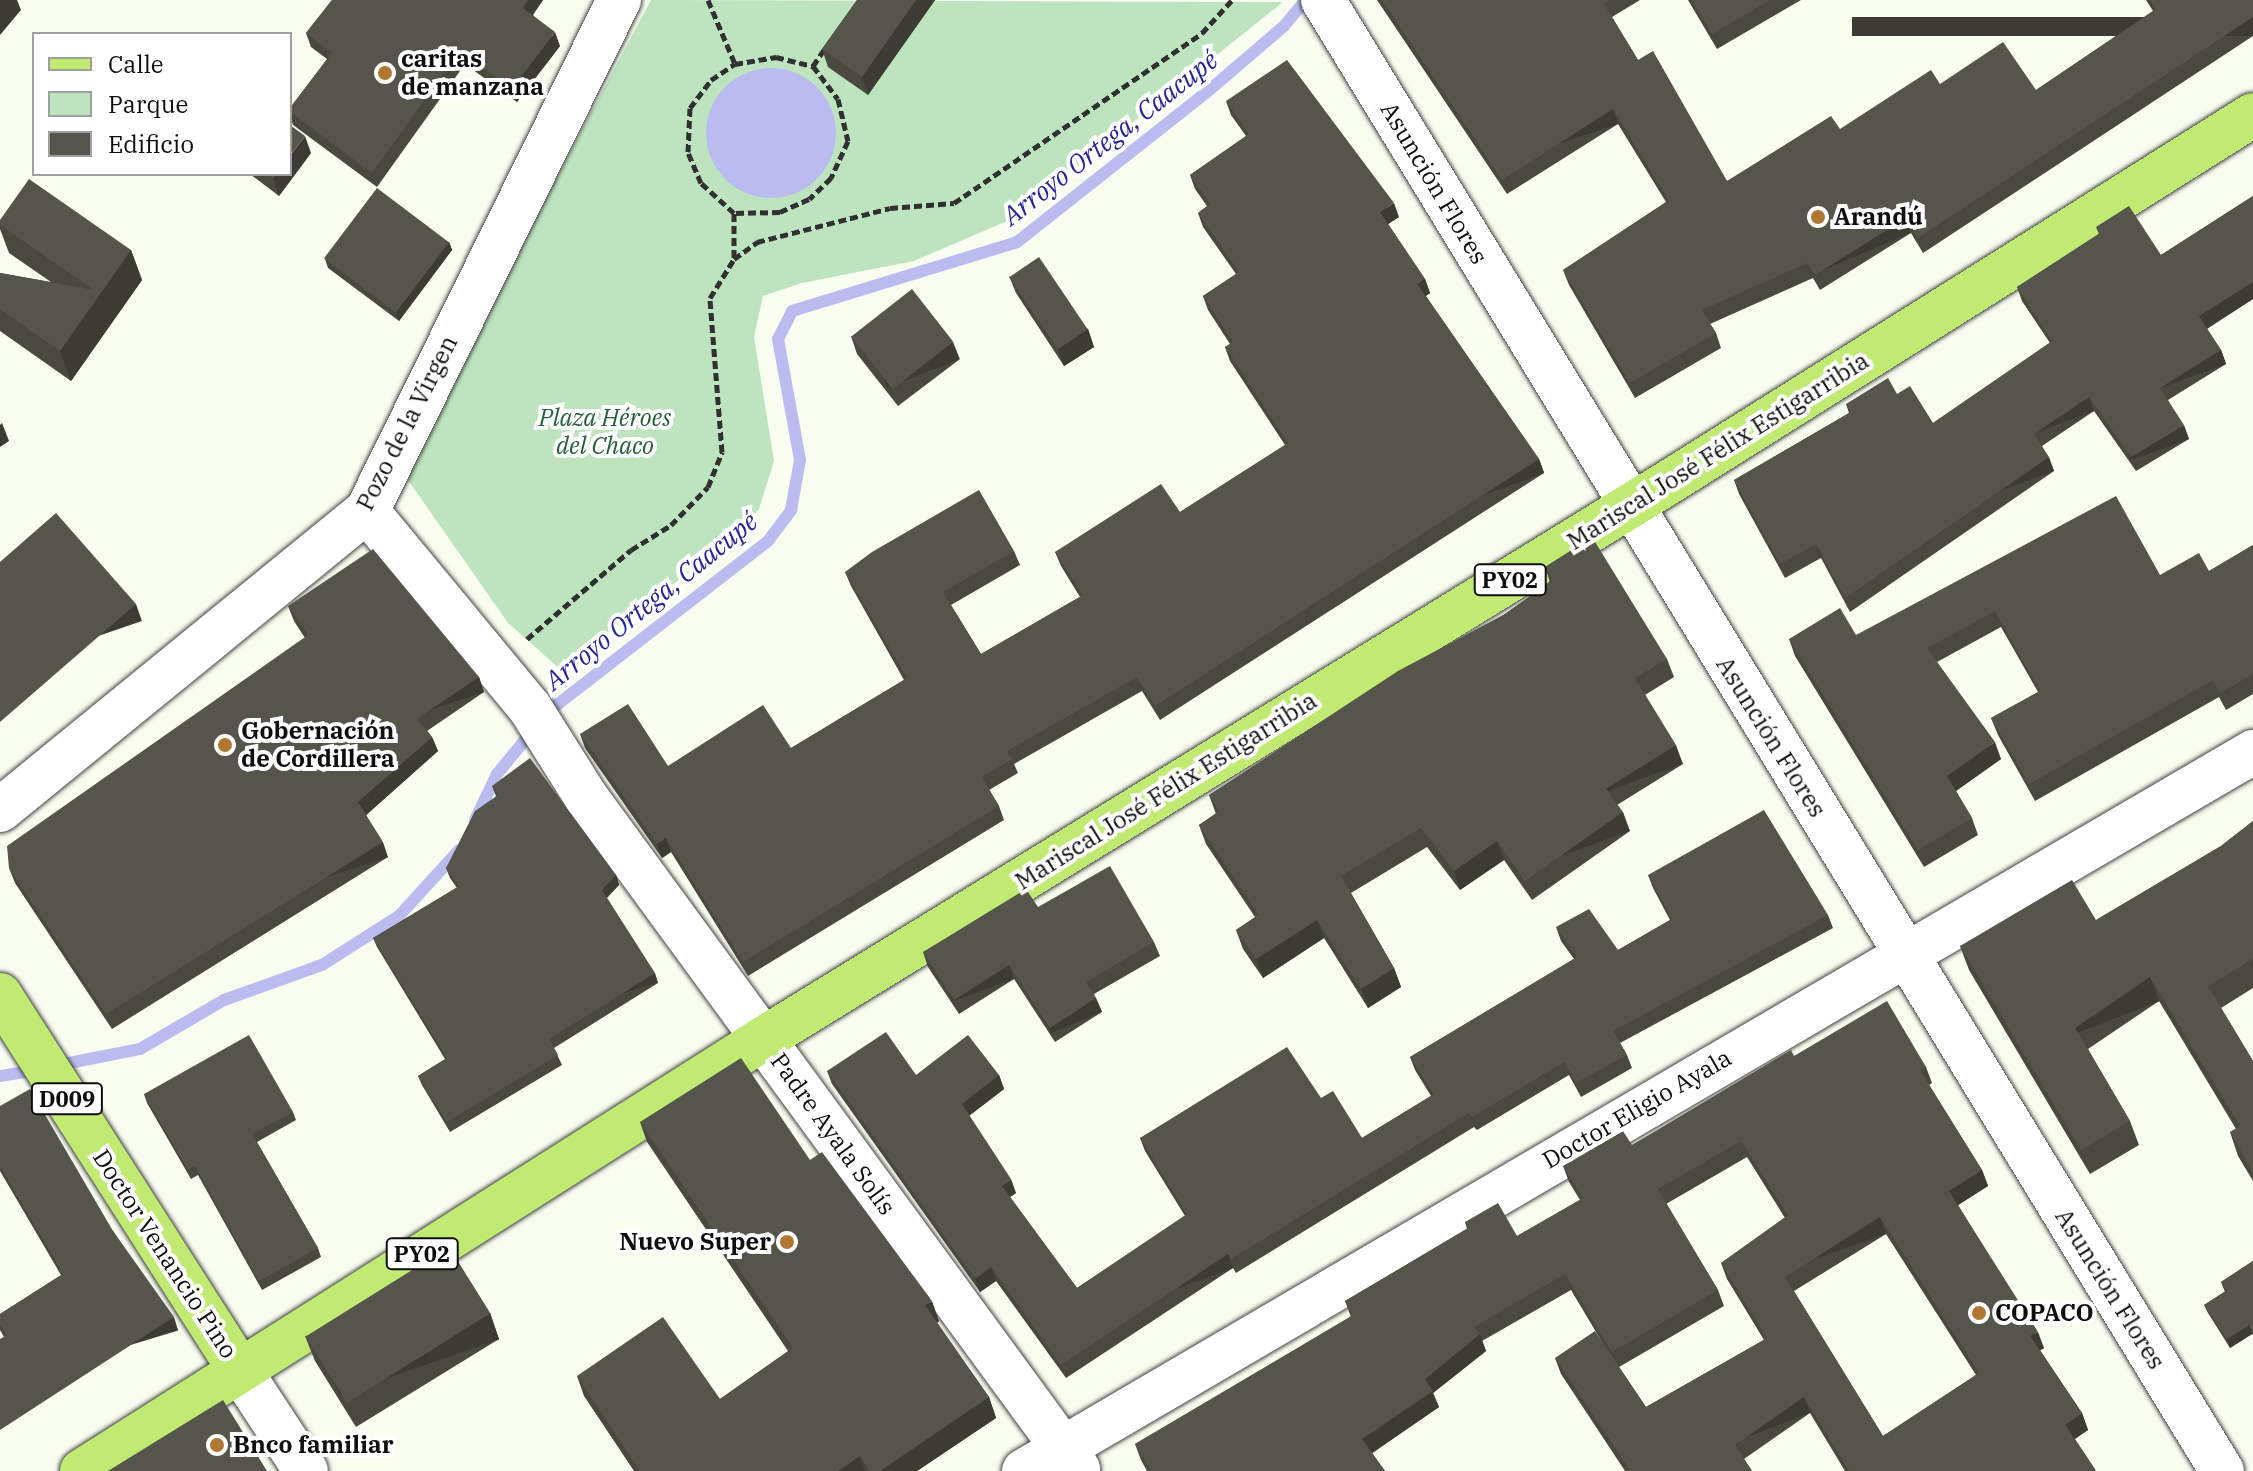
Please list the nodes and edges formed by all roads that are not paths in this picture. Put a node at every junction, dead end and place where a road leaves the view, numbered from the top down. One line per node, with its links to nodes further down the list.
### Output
1 (619, 0): 5 (street, Pozo de la Virgen)
2 (1323, 0): 4 (street, Asunción Flores)
3 (2253, 115): 4 (main road, Mariscal José Félix Estigarribia / PY02)
4 (1629, 507): 8 (street, Asunción Flores); 10 (main road, Mariscal José Félix Estigarribia / PY02)
5 (367, 511): 7 (street, Pozo de la Virgen); 10 (street, Padre Ayala Solís)
6 (2253, 752): 8 (street, Doctor Eligio Ayala)
7 (0, 810)
8 (1904, 953): 12 (street, Doctor Eligio Ayala); 17 (street, Asunción Flores)
9 (0, 995): 11 (main road, Doctor Venancio Pino / D009)
10 (763, 1039): 11 (main road, Mariscal José Félix Estigarribia / PY02); 12 (street, Padre Ayala Solís)
11 (239, 1369): 14 (main road, Mariscal José Félix Estigarribia / PY02); 15 (street, Doctor Venancio Pino)
12 (1070, 1459): 16 (street, Doctor Eligio Ayala)
13 (2253, 1462): 18 (street)
14 (82, 1471)
15 (306, 1471)
16 (1024, 1471)
17 (2222, 1471)
18 (2239, 1471)

